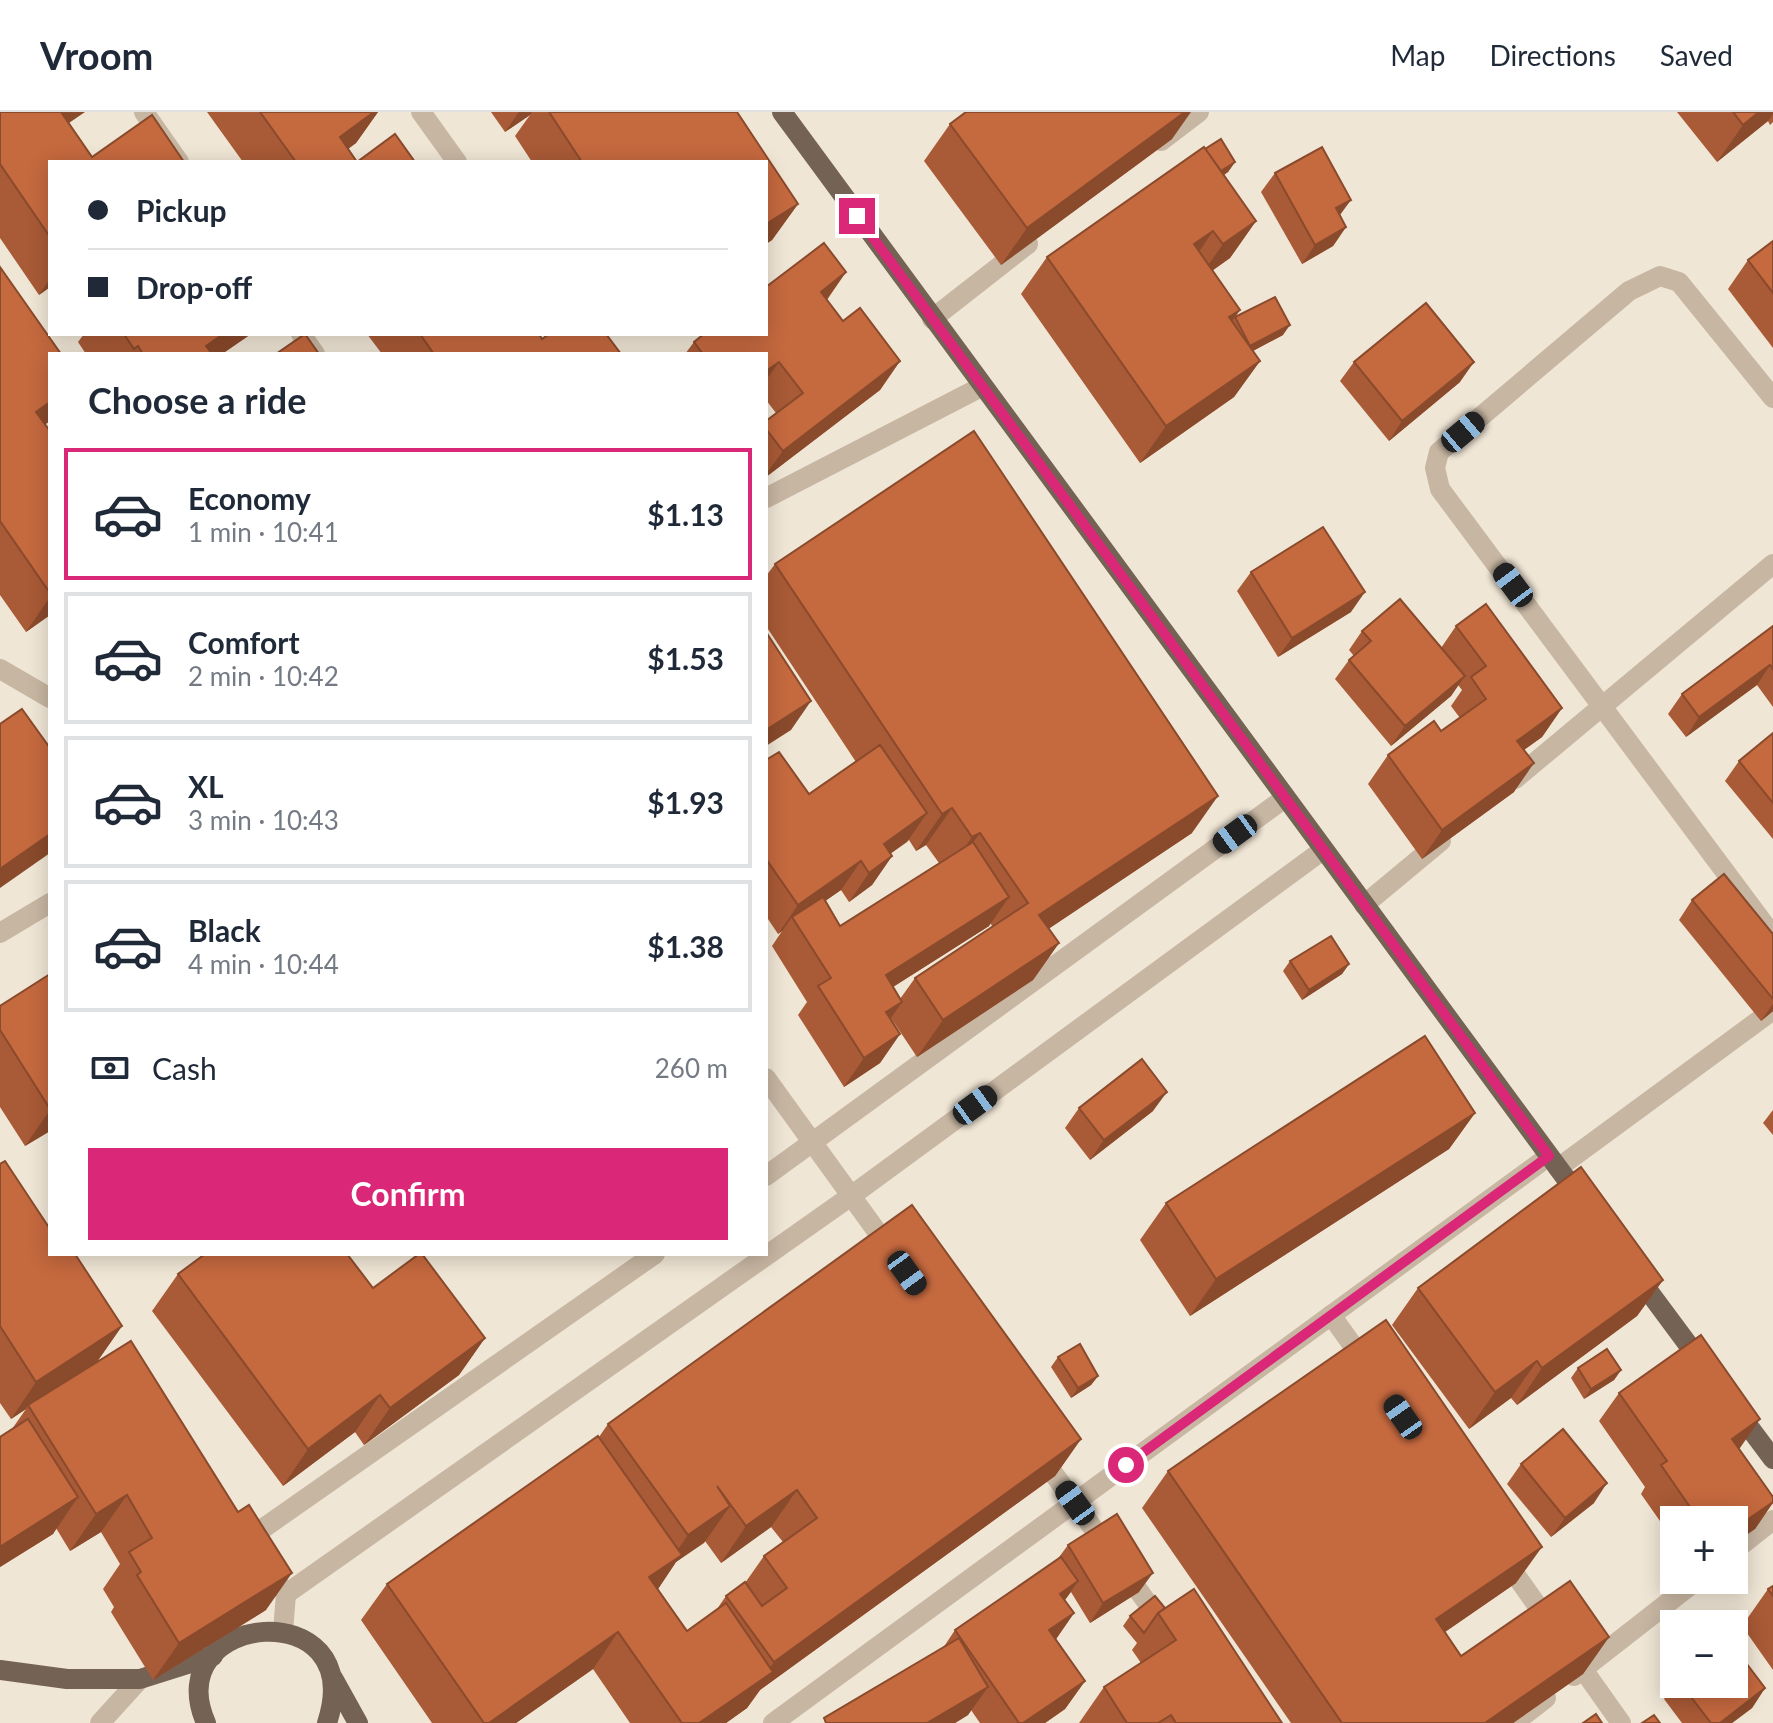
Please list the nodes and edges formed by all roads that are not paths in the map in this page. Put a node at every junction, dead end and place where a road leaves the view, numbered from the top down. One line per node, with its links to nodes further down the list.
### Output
1 (144, 112): 6 (street)
2 (421, 112): 7 (street)
3 (782, 112): 9 (main road)
4 (1199, 112): 5 (street)
5 (1150, 150)
6 (178, 160)
7 (456, 160)
8 (1041, 234): 9 (street)
9 (932, 319): 10 (main road)
10 (981, 387): 12 (street); 18 (main road)
11 (1773, 398): 16 (street)
12 (768, 497)
13 (1773, 564): 16 (street)
14 (0, 669): 15 (street)
15 (48, 697)
16 (1604, 705): 17 (street); 24 (street)
17 (1496, 795)
18 (1285, 798): 20 (main road); 27 (street)
19 (1460, 825): 22 (street)
20 (1323, 850): 22 (main road); 30 (street)
21 (48, 904): 23 (street)
22 (1364, 905): 28 (main road)
23 (0, 933)
24 (1773, 936)
25 (1773, 1010): 28 (street)
26 (768, 1081): 27 (street)
27 (813, 1143): 29 (street); 30 (street)
28 (1554, 1162): 31 (main road); 37 (street)
29 (768, 1175)
30 (851, 1196): 32 (street); 36 (street)
31 (1595, 1219)
32 (768, 1254)
33 (652, 1256): 45 (street)
34 (766, 1256): 45 (street)
35 (1623, 1257): 40 (main road)
36 (907, 1273)
37 (1331, 1315): 38 (street); 41 (street)
38 (1376, 1379)
39 (1028, 1439): 41 (street)
40 (1773, 1459)
41 (1075, 1503): 48 (street); 58 (street)
42 (1773, 1520): 43 (street)
43 (1748, 1540)
44 (1493, 1543): 51 (street)
45 (286, 1594): 47 (street)
46 (1679, 1594): 51 (street)
47 (283, 1631): 49 (main road); 50 (main road)
48 (1173, 1637)
49 (213, 1656): 53 (main road); 55 (main road)
50 (326, 1664): 56 (main road); 57 (main road)
51 (1583, 1669): 59 (street); 60 (street)
52 (0, 1670): 53 (main road)
53 (140, 1679): 54 (street)
54 (100, 1723)
55 (206, 1723)
56 (327, 1723)
57 (358, 1723)
58 (773, 1723)
59 (1514, 1723)
60 (1621, 1723)

